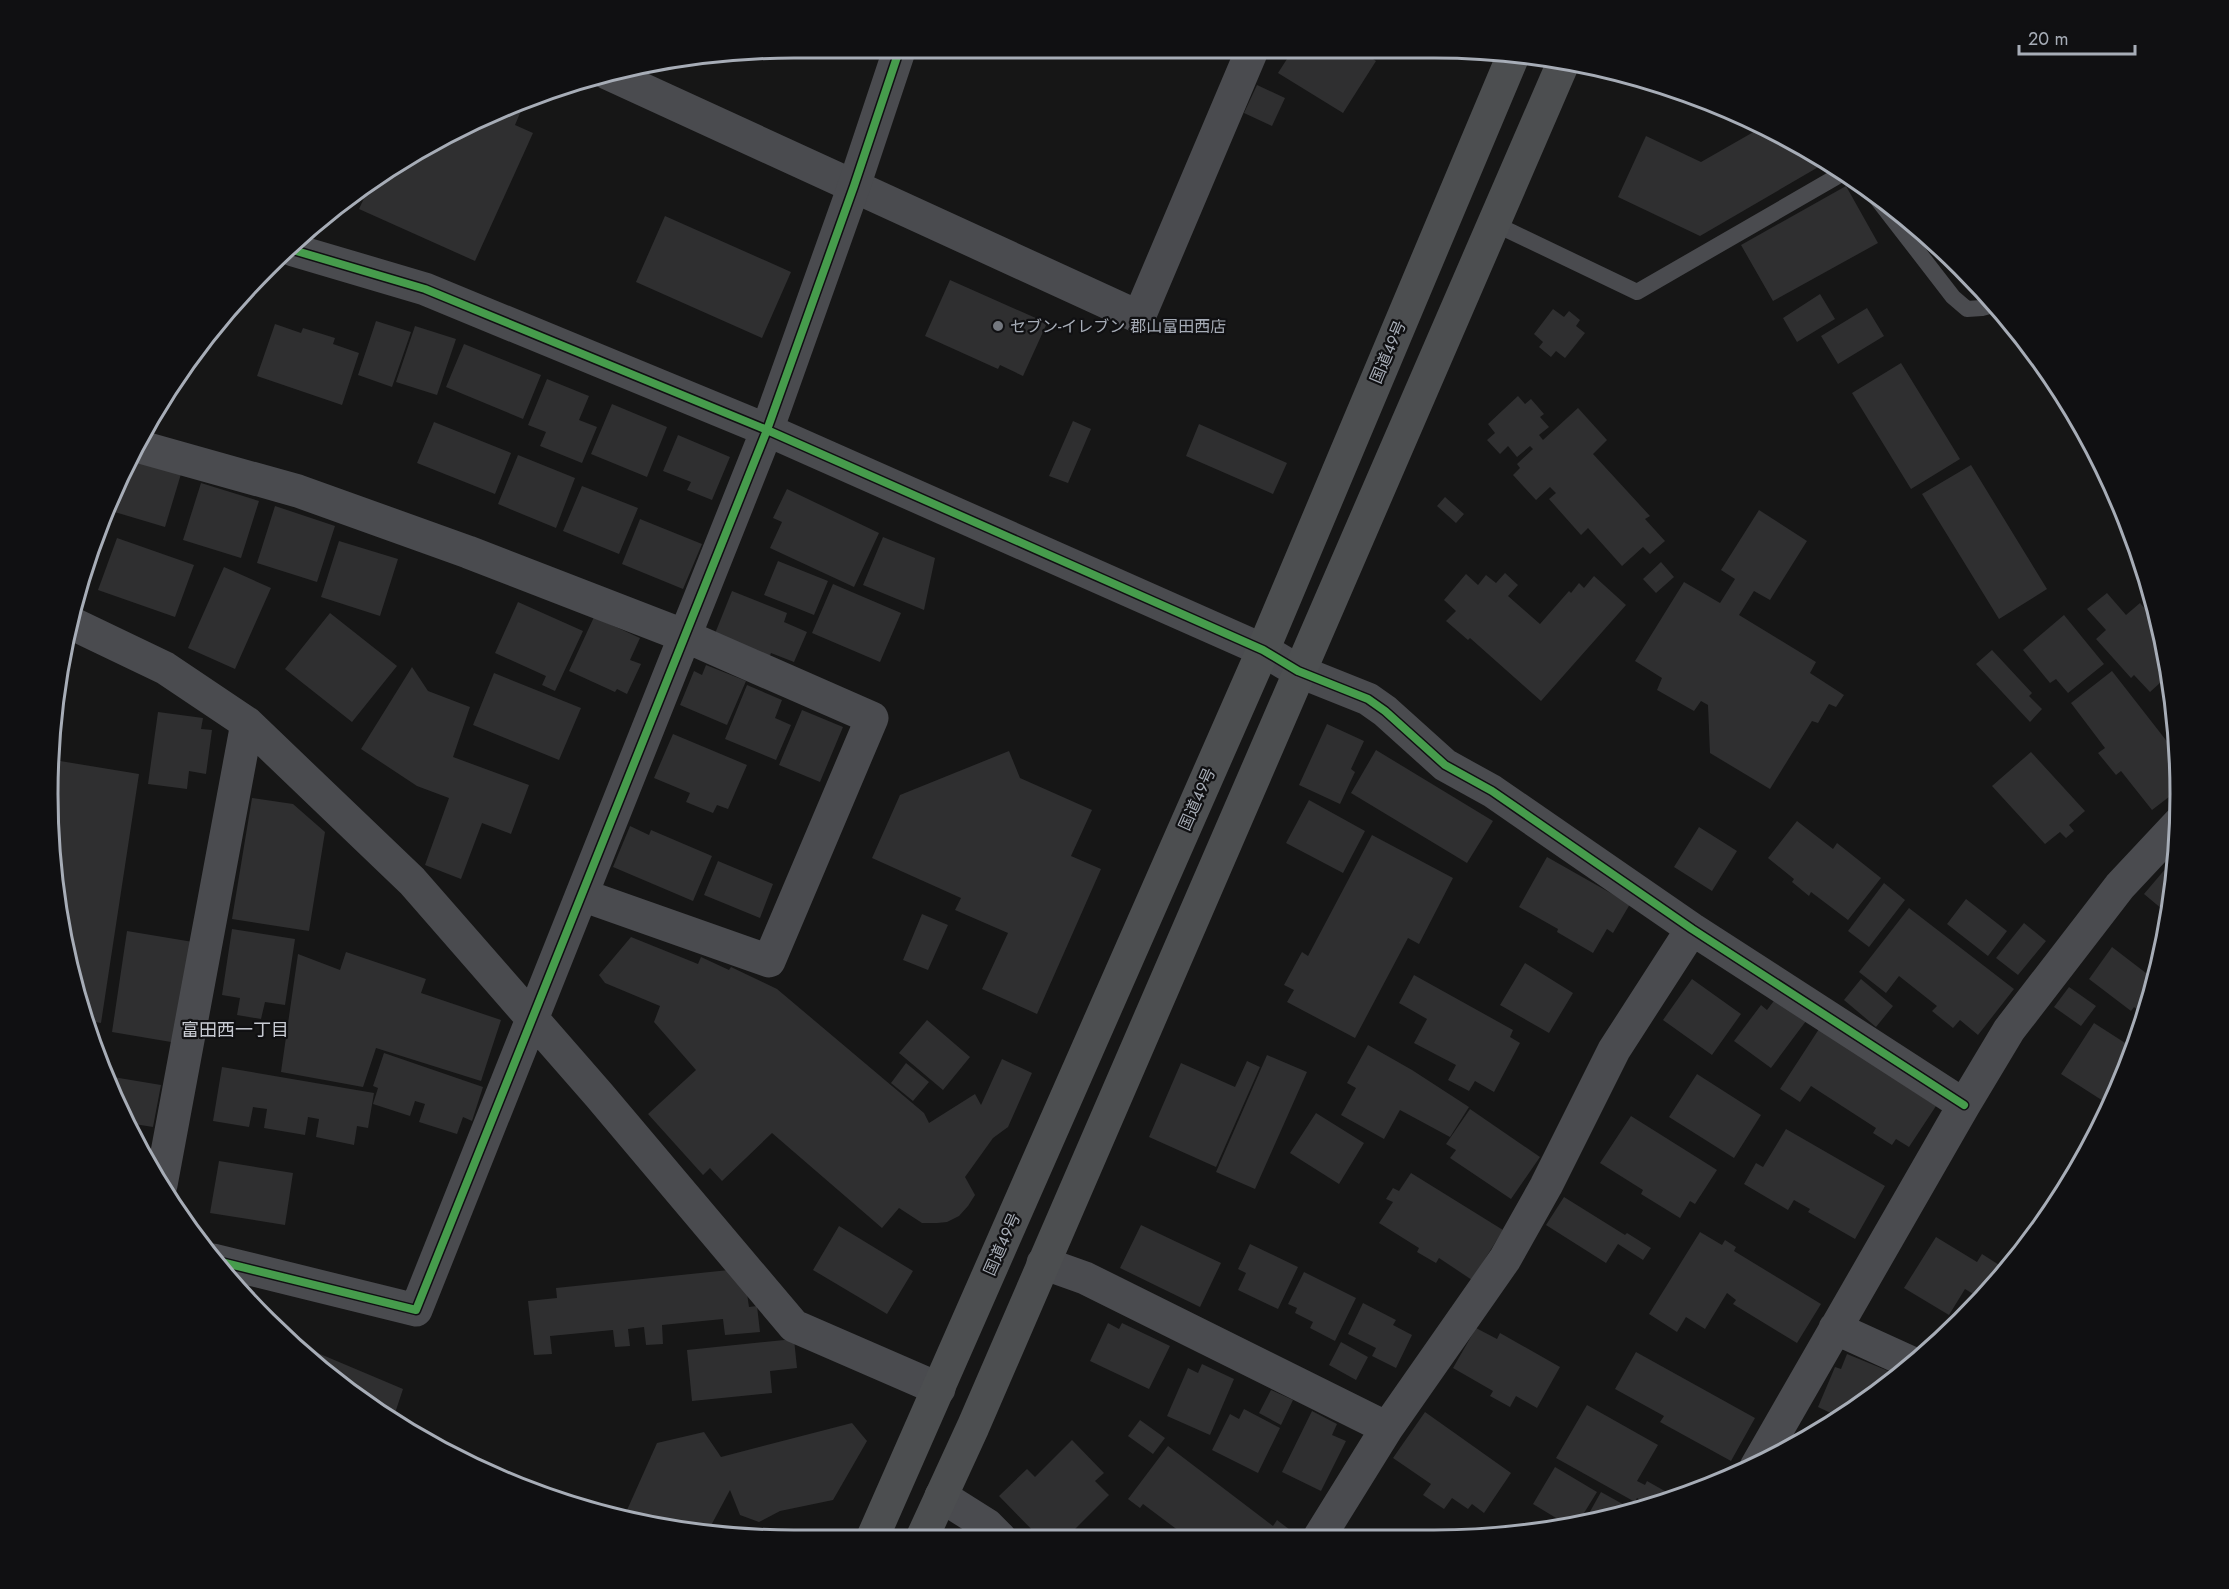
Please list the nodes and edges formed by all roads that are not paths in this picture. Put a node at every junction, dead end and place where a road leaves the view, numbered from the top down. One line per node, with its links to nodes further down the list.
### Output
1 (897, 58): 7 (street)
2 (1248, 58): 7 (street)
3 (1510, 63): 16 (highway, 国道49号)
4 (1560, 70): 9 (highway)
5 (622, 80): 7 (street)
6 (1835, 178): 9 (lane)
7 (854, 186): 12 (street)
8 (1893, 219): 11 (lane)
9 (1493, 223): 17 (highway)
10 (298, 251): 12 (street)
11 (1986, 307)
12 (767, 430): 15 (street); 16 (street)
13 (145, 448): 15 (street)
14 (79, 627): 18 (street)
15 (685, 636): 20 (street); 20 (street)
16 (1263, 650): 17 (street); 29 (highway, 国道49号)
17 (1298, 671): 21 (street); 25 (highway)
18 (247, 723): 22 (street); 24 (street)
19 (2169, 833): 23 (street)
20 (582, 895): 22 (street)
21 (1692, 929): 23 (street); 30 (street)
22 (532, 1019): 26 (street); 29 (street)
23 (1964, 1105): 27 (street)
24 (163, 1172)
25 (1043, 1263): 30 (street); 32 (highway)
26 (228, 1264)
27 (1835, 1328): 28 (street); 31 (street)
28 (1905, 1360)
29 (939, 1389): 33 (highway, 国道49号)
30 (1386, 1428): 36 (street)
31 (1764, 1453)
32 (941, 1496): 34 (highway); 35 (street)
33 (876, 1530)
34 (926, 1530)
35 (992, 1530)
36 (1324, 1530)

